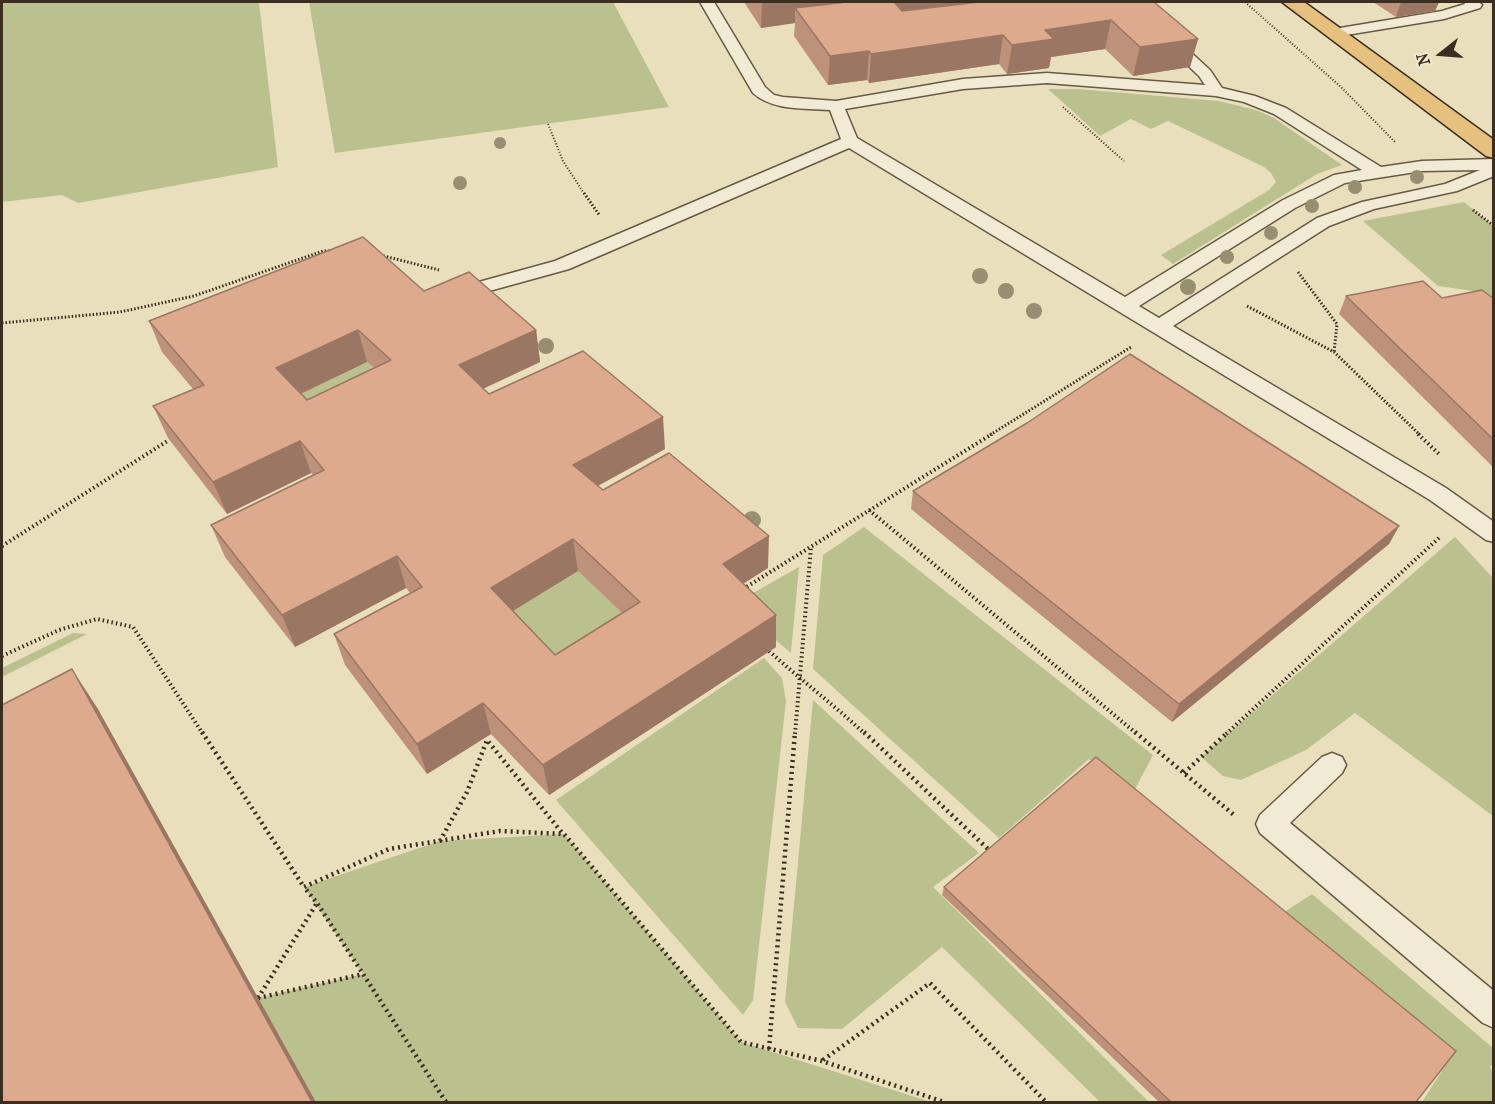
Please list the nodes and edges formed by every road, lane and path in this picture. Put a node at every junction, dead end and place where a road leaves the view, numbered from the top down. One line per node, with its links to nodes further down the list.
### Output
1 (707, 2): 9 (lane)
2 (1245, 2): 15 (path)
3 (1292, 2): 6 (main road)
4 (1471, 2): 6 (lane)
5 (1154, 25): 8 (lane)
6 (1334, 33): 12 (main road)
7 (1030, 79): 8 (lane); 9 (lane); 13 (path)
8 (1216, 91): 17 (lane)
9 (836, 106): 11 (lane)
10 (548, 124): 20 (path)
11 (850, 141): 20 (lane); 27 (lane)
12 (1494, 151)
13 (1124, 161)
14 (1494, 164): 15 (lane)
15 (1422, 166): 17 (lane)
16 (1494, 170): 18 (lane)
17 (1375, 171): 27 (lane)
18 (1448, 188): 19 (path); 29 (lane)
19 (1494, 226)
20 (617, 242): 24 (lane)
21 (333, 252): 28 (path)
22 (377, 254): 24 (path)
23 (1297, 270): 31 (path)
24 (492, 284): 25 (lane)
25 (440, 299)
26 (1244, 304): 31 (path)
27 (1124, 306): 29 (lane)
28 (2, 323)
29 (1158, 327): 36 (lane)
30 (1139, 342): 34 (path)
31 (1334, 352): 33 (path)
32 (169, 440): 37 (path)
33 (1443, 458)
34 (869, 510): 38 (path); 44 (path)
35 (1443, 534): 44 (path)
36 (1494, 534)
37 (2, 546)
38 (811, 546): 39 (path); 42 (path)
39 (737, 594)
40 (769, 651): 42 (path)
41 (2, 656): 49 (path)
42 (800, 679): 48 (path); 53 (path)
43 (1332, 765): 52 (lane)
44 (1184, 773): 45 (path)
45 (1238, 819)
46 (564, 834): 47 (path); 47 (path); 53 (path)
47 (440, 841): 49 (path)
48 (991, 852)
49 (304, 887): 50 (path)
50 (317, 903): 51 (path); 51 (path)
51 (363, 974): 55 (path)
52 (1494, 1011)
53 (769, 1049): 54 (path)
54 (822, 1061): 56 (path); 57 (path)
55 (446, 1102)
56 (944, 1102)
57 (1046, 1102)

